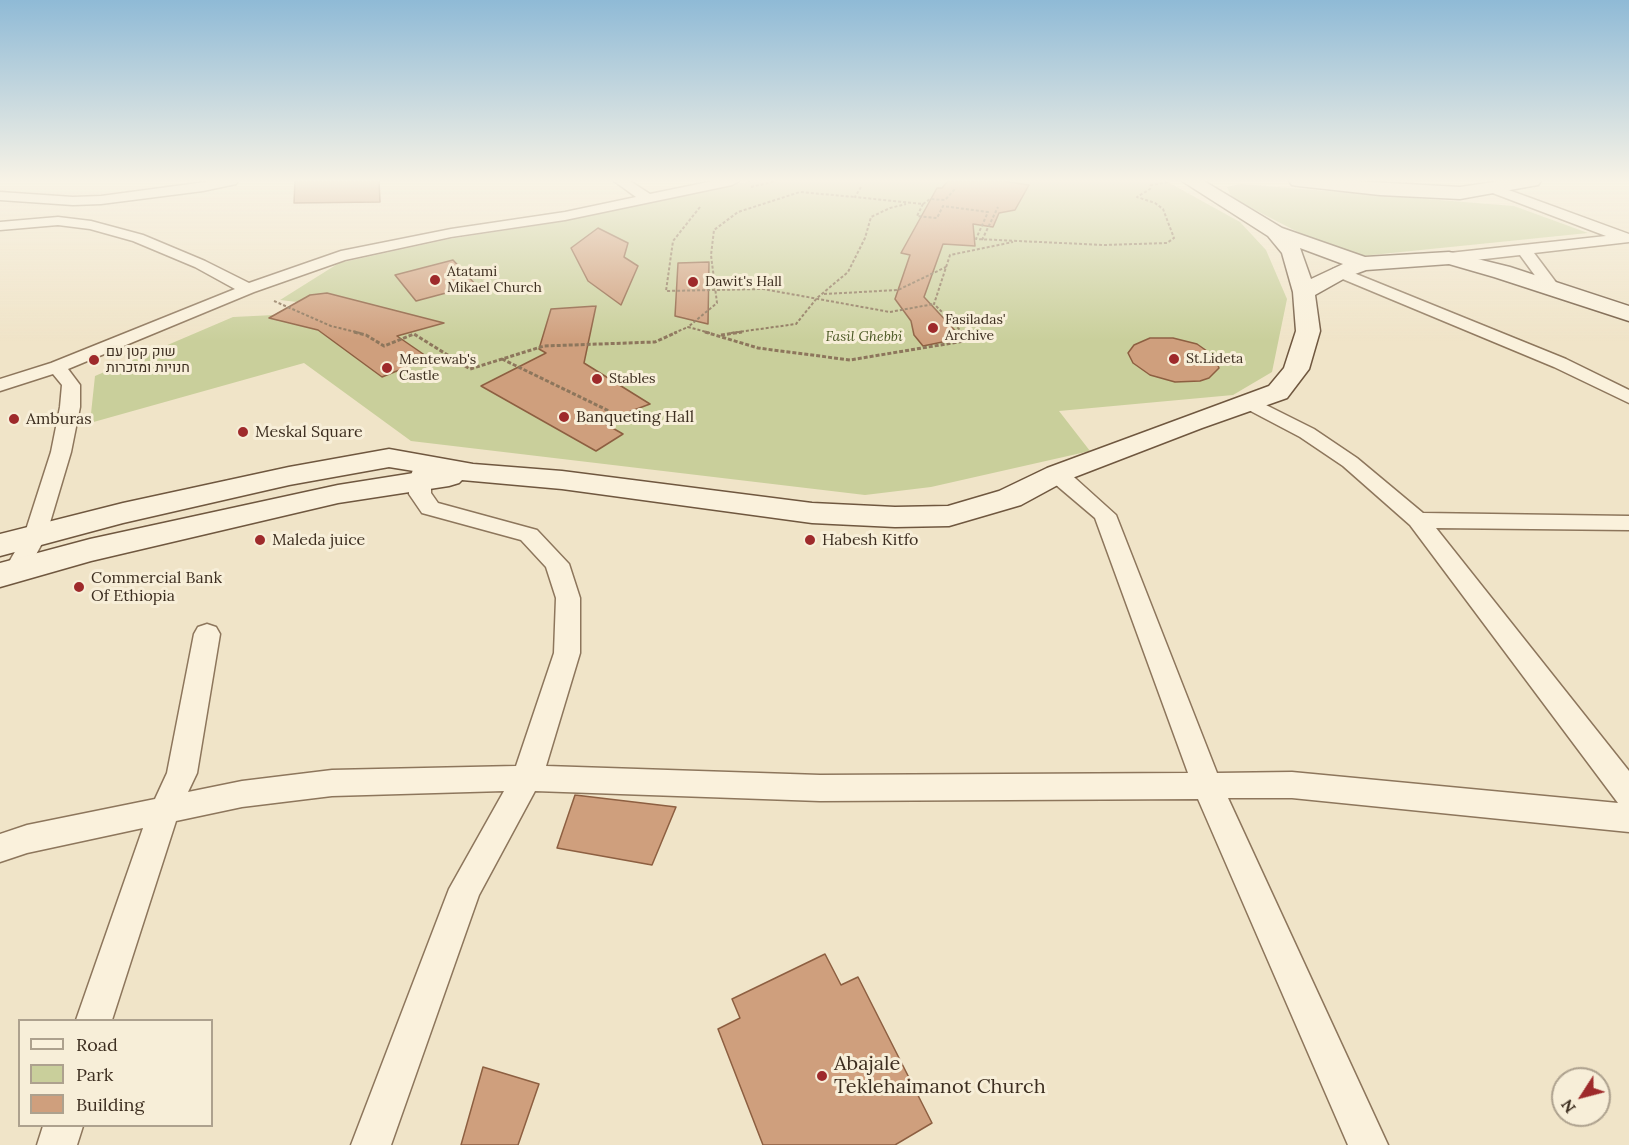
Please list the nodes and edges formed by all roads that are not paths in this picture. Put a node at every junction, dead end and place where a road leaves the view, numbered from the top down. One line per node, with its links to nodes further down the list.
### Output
1 (125, 234): 11 (street)
2 (440, 234): 11 (street)
3 (1277, 234): 12 (street)
4 (1282, 234): 8 (street)
5 (1627, 238): 6 (street)
6 (1524, 250): 7 (street); 10 (street)
7 (1449, 258): 8 (street); 10 (street)
8 (1362, 264): 9 (street)
9 (1339, 273): 12 (street); 16 (street)
10 (1553, 289): 13 (street)
11 (248, 290): 14 (street)
12 (1304, 292): 17 (street)
13 (1629, 314)
14 (57, 367): 15 (street); 23 (street)
15 (0, 385)
16 (1629, 397)
17 (1250, 403): 19 (street); 21 (street)
18 (423, 472): 19 (street); 20 (street); 26 (street)
19 (1057, 474): 27 (street)
20 (287, 491): 23 (street); 24 (street)
21 (1418, 519): 22 (street); 28 (street)
22 (1629, 523)
23 (35, 536): 24 (street)
24 (6, 563)
25 (207, 634): 29 (street)
26 (527, 778): 27 (street); 29 (street); 35 (street)
27 (1208, 787): 30 (street); 36 (street)
28 (1629, 794)
29 (164, 811): 31 (street); 32 (street)
30 (1629, 818)
31 (0, 848)
32 (94, 1019)
33 (62, 1127): 34 (street)
34 (57, 1145)
35 (371, 1145)
36 (1368, 1145)

